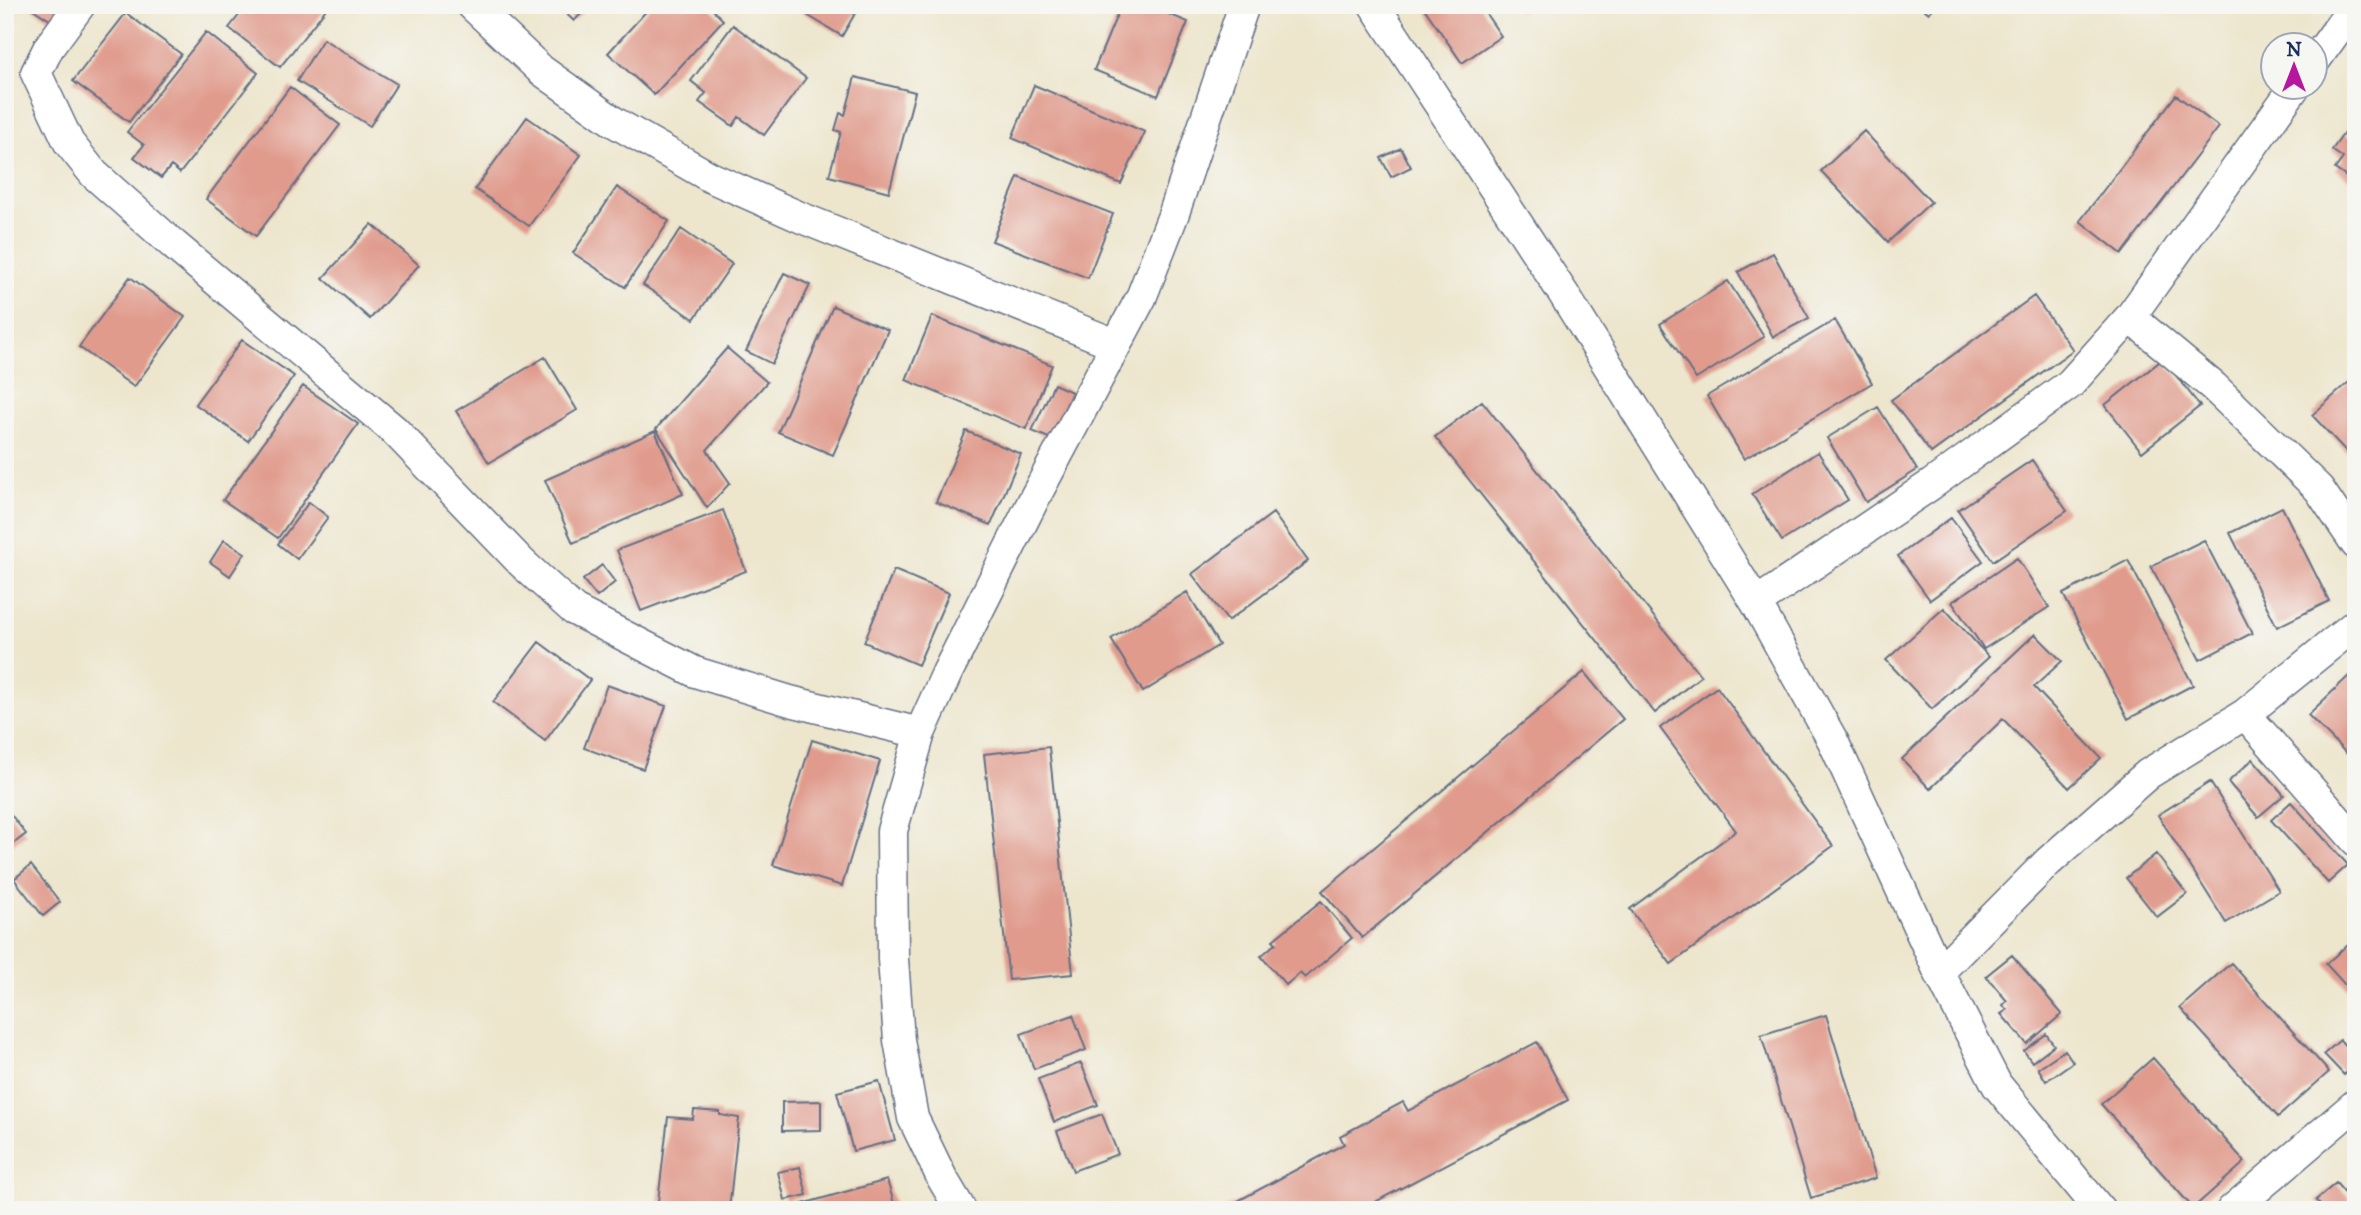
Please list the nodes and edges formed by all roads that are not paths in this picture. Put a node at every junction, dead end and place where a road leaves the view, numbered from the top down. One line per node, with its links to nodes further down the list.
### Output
1 (80, 5): 14 (street)
2 (472, 5): 9 (street)
3 (1244, 5): 9 (street)
4 (1374, 5): 11 (street)
5 (2355, 5): 6 (street)
6 (2330, 39)
7 (2284, 102): 8 (street)
8 (2130, 317): 10 (street); 11 (street)
9 (1115, 344): 14 (street)
10 (2356, 544)
11 (1756, 603): 16 (street)
12 (2356, 624): 13 (street)
13 (2245, 714): 15 (street); 16 (street)
14 (920, 733): 18 (street)
15 (2356, 841)
16 (1939, 972): 19 (street)
17 (2356, 1104): 20 (street)
18 (961, 1210)
19 (2101, 1210)
20 (2232, 1210)

